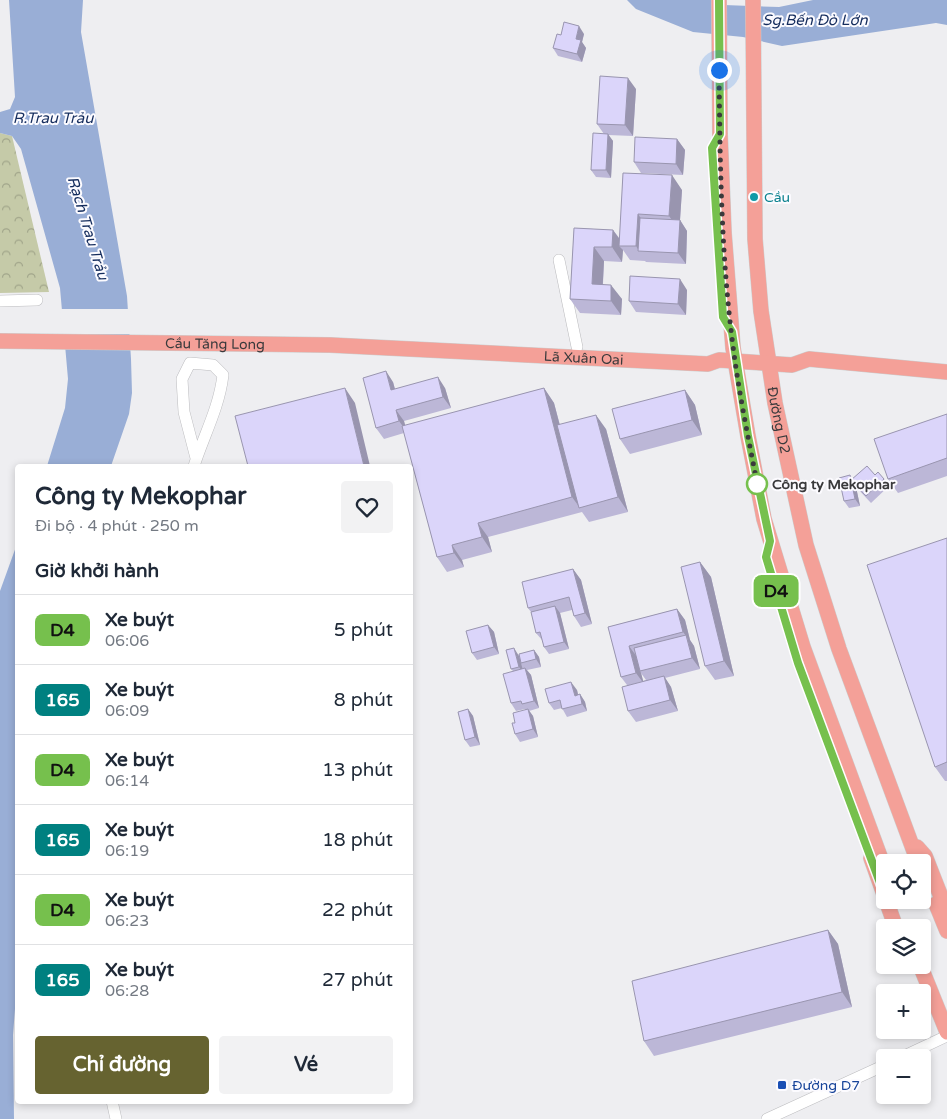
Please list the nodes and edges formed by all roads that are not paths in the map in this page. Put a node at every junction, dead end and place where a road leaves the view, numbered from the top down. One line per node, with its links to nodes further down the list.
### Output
1 (719, 0): 9 (main road)
2 (753, 0): 10 (main road, Đường D2)
3 (559, 260): 7 (street)
4 (37, 300): 5 (street)
5 (0, 301)
6 (0, 341): 8 (main road, Cầu Tăng Long)
7 (577, 347)
8 (430, 350): 9 (main road, Lã Xuân Oai)
9 (736, 360): 10 (main road, Lã Xuân Oai); 13 (main road)
10 (770, 363): 11 (main road, Lã Xuân Oai); 14 (main road, Đường D2)
11 (947, 372)
12 (195, 462): 12 (street)
13 (770, 541): 15 (main road); 17 (main road)
14 (910, 843): 16 (main road, Đường D2); 19 (main road, Đường D2)
15 (879, 854)
16 (915, 854)
17 (876, 871)
18 (931, 894): 20 (main road)
19 (947, 912)
20 (947, 931)
21 (924, 974): 22 (main road)
22 (947, 1032)
23 (947, 1036): 24 (street)
24 (919, 1049)
25 (876, 1068): 28 (street)
26 (113, 1104): 27 (street)
27 (116, 1119)
28 (767, 1119)

